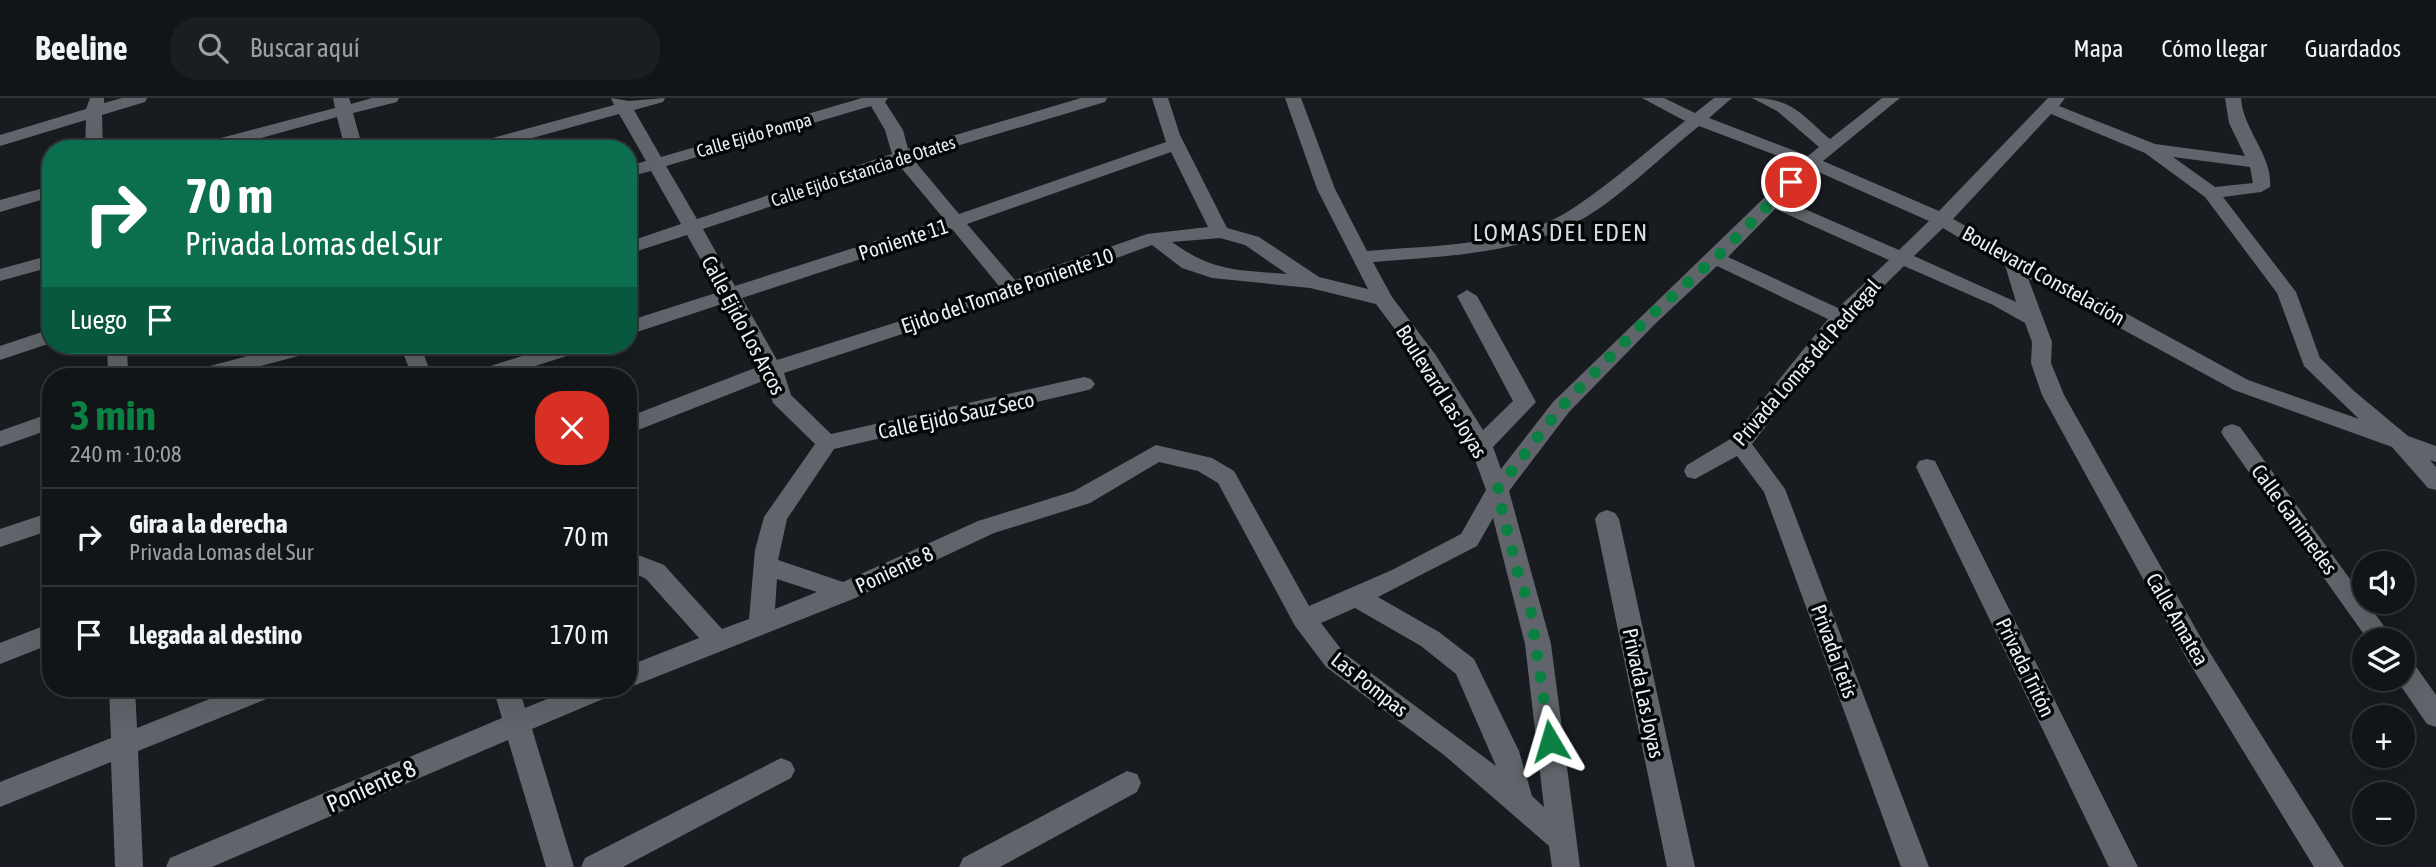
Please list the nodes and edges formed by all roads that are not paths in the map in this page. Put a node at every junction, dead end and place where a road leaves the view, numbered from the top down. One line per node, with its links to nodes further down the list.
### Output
1 (139, 98): 16 (street)
2 (391, 98): 13 (street)
3 (657, 98): 14 (street)
4 (877, 98): 26 (street); 29 (street, Calle Ejido Pompa)
5 (1099, 98): 26 (street, Calle Ejido Estancia de Otates)
6 (1160, 98): 23 (street)
7 (1293, 98): 41 (street, Boulevard Las Joyas)
8 (1650, 98): 17 (street, Boulevard Constelación)
9 (1724, 98): 17 (street)
10 (1760, 98): 24 (street)
11 (1892, 98): 24 (street)
12 (2233, 98): 28 (street)
13 (343, 103): 19 (street); 20 (street)
14 (621, 103): 21 (street); 29 (street, Calle Ejido Los Arcos)
15 (2053, 103): 25 (street); 35 (street, Privada Lomas del Pedregal)
16 (95, 105): 18 (street); 22 (street)
17 (1695, 121): 27 (street, Boulevard Constelación); 41 (street)
18 (94, 140)
19 (228, 140)
20 (352, 140)
21 (502, 140)
22 (0, 141)
23 (1177, 144): 36 (street, Poniente 11); 38 (street)
24 (1829, 147): 27 (street)
25 (2151, 149): 28 (street); 31 (street)
26 (902, 157): 36 (street); 37 (street, Calle Ejido Estancia de Otates)
27 (1810, 163): 33 (street); 35 (street, Boulevard Constelación)
28 (2258, 163): 31 (street)
29 (657, 164): 30 (street, Calle Ejido Pompa); 37 (street, Calle Ejido Los Arcos)
30 (637, 170)
31 (2211, 193): 69 (street)
32 (42, 194): 34 (street)
33 (1771, 201): 42 (street); 43 (street)
34 (0, 206)
35 (1943, 218): 43 (street, Privada Lomas del Pedregal); 44 (street, Boulevard Constelación)
36 (954, 222): 48 (street); 49 (street, Poniente 11)
37 (691, 228): 40 (street, Calle Ejido Estancia de Otates); 49 (street, Calle Ejido Los Arcos)
38 (1220, 232): 39 (street, Ejido del Tomate Poniente 10); 47 (street, Ejido del Tomate Poniente 10)
39 (1154, 238): 47 (street); 48 (street, Ejido del Tomate Poniente 10)
40 (637, 245)
41 (1361, 257): 51 (street, Boulevard Las Joyas)
42 (1715, 258): 52 (street); 66 (street)
43 (1897, 258): 52 (street, Privada Lomas del Pedregal); 53 (street)
44 (2013, 261): 53 (street, Calle Amatea); 69 (street, Boulevard Constelación)
45 (42, 263): 46 (street)
46 (0, 275)
47 (1312, 282): 51 (street, Ejido del Tomate Poniente 10)
48 (1011, 288): 61 (street, Ejido del Tomate Poniente 10)
49 (730, 295): 54 (street, Poniente 11); 61 (street, Calle Ejido Los Arcos)
50 (1467, 296): 63 (street)
51 (1383, 299): 72 (street, Boulevard Las Joyas)
52 (1840, 317): 71 (street, Privada Lomas del Pedregal)
53 (2032, 319): 115 (street, Calle Amatea)
54 (637, 325)
55 (42, 339): 56 (street)
56 (0, 352)
57 (280, 354): 59 (street)
58 (550, 354): 60 (street)
59 (228, 368)
60 (507, 368)
61 (772, 369): 64 (street, Ejido del Tomate Poniente 10); 70 (street, Calle Ejido Los Arcos)
62 (1084, 384): 70 (street, Calle Ejido Sauz Seco)
63 (1525, 402): 66 (street); 72 (street)
64 (637, 422)
65 (42, 424): 68 (street)
66 (1545, 430): 78 (street)
67 (2232, 432): 88 (street, Calle Ganimedes)
68 (0, 439)
69 (2399, 440): 74 (street, Boulevard Constelación); 77 (street)
70 (827, 443): 83 (street)
71 (1740, 444): 76 (street, Privada Lomas del Pedregal); 113 (street, Privada Tetis)
72 (1480, 445): 78 (street, Boulevard Las Joyas)
73 (1156, 453): 84 (street, Poniente 8); 86 (street, Las Pompas)
74 (2436, 454)
75 (1927, 467): 114 (street, Privada Tritón)
76 (1695, 471)
77 (2436, 482)
78 (1497, 490): 85 (street); 105 (street, Boulevard Las Joyas)
79 (1607, 519): 112 (street, Privada Las Joyas)
80 (42, 524): 81 (street)
81 (0, 538)
82 (637, 564): 90 (street)
83 (765, 565): 84 (street); 87 (street)
84 (844, 592): 87 (street, Poniente 8)
85 (1357, 597): 86 (street); 104 (street)
86 (1304, 619): 104 (street, Las Pompas)
87 (761, 624): 90 (street, Poniente 8)
88 (2373, 628)
89 (42, 637): 91 (street)
90 (718, 641): 92 (street, Poniente 8)
91 (0, 654)
92 (637, 673)
93 (2415, 686): 98 (street)
94 (122, 697): 100 (street)
95 (243, 697): 100 (street)
96 (508, 697): 99 (street)
97 (578, 697): 99 (street, Poniente 8)
98 (2436, 716)
99 (514, 722): 107 (street, Poniente 8); 108 (street)
100 (124, 746): 103 (street); 106 (street)
101 (781, 770): 109 (street)
102 (1127, 783): 110 (street)
103 (0, 795)
104 (1520, 803): 105 (street, Las Pompas)
105 (1562, 839): 111 (street, Boulevard Las Joyas)
106 (129, 867)
107 (180, 867)
108 (560, 867)
109 (595, 867)
110 (973, 867)
111 (1566, 867)
112 (1681, 867)
113 (1916, 867)
114 (2124, 867)
115 (2330, 867)

